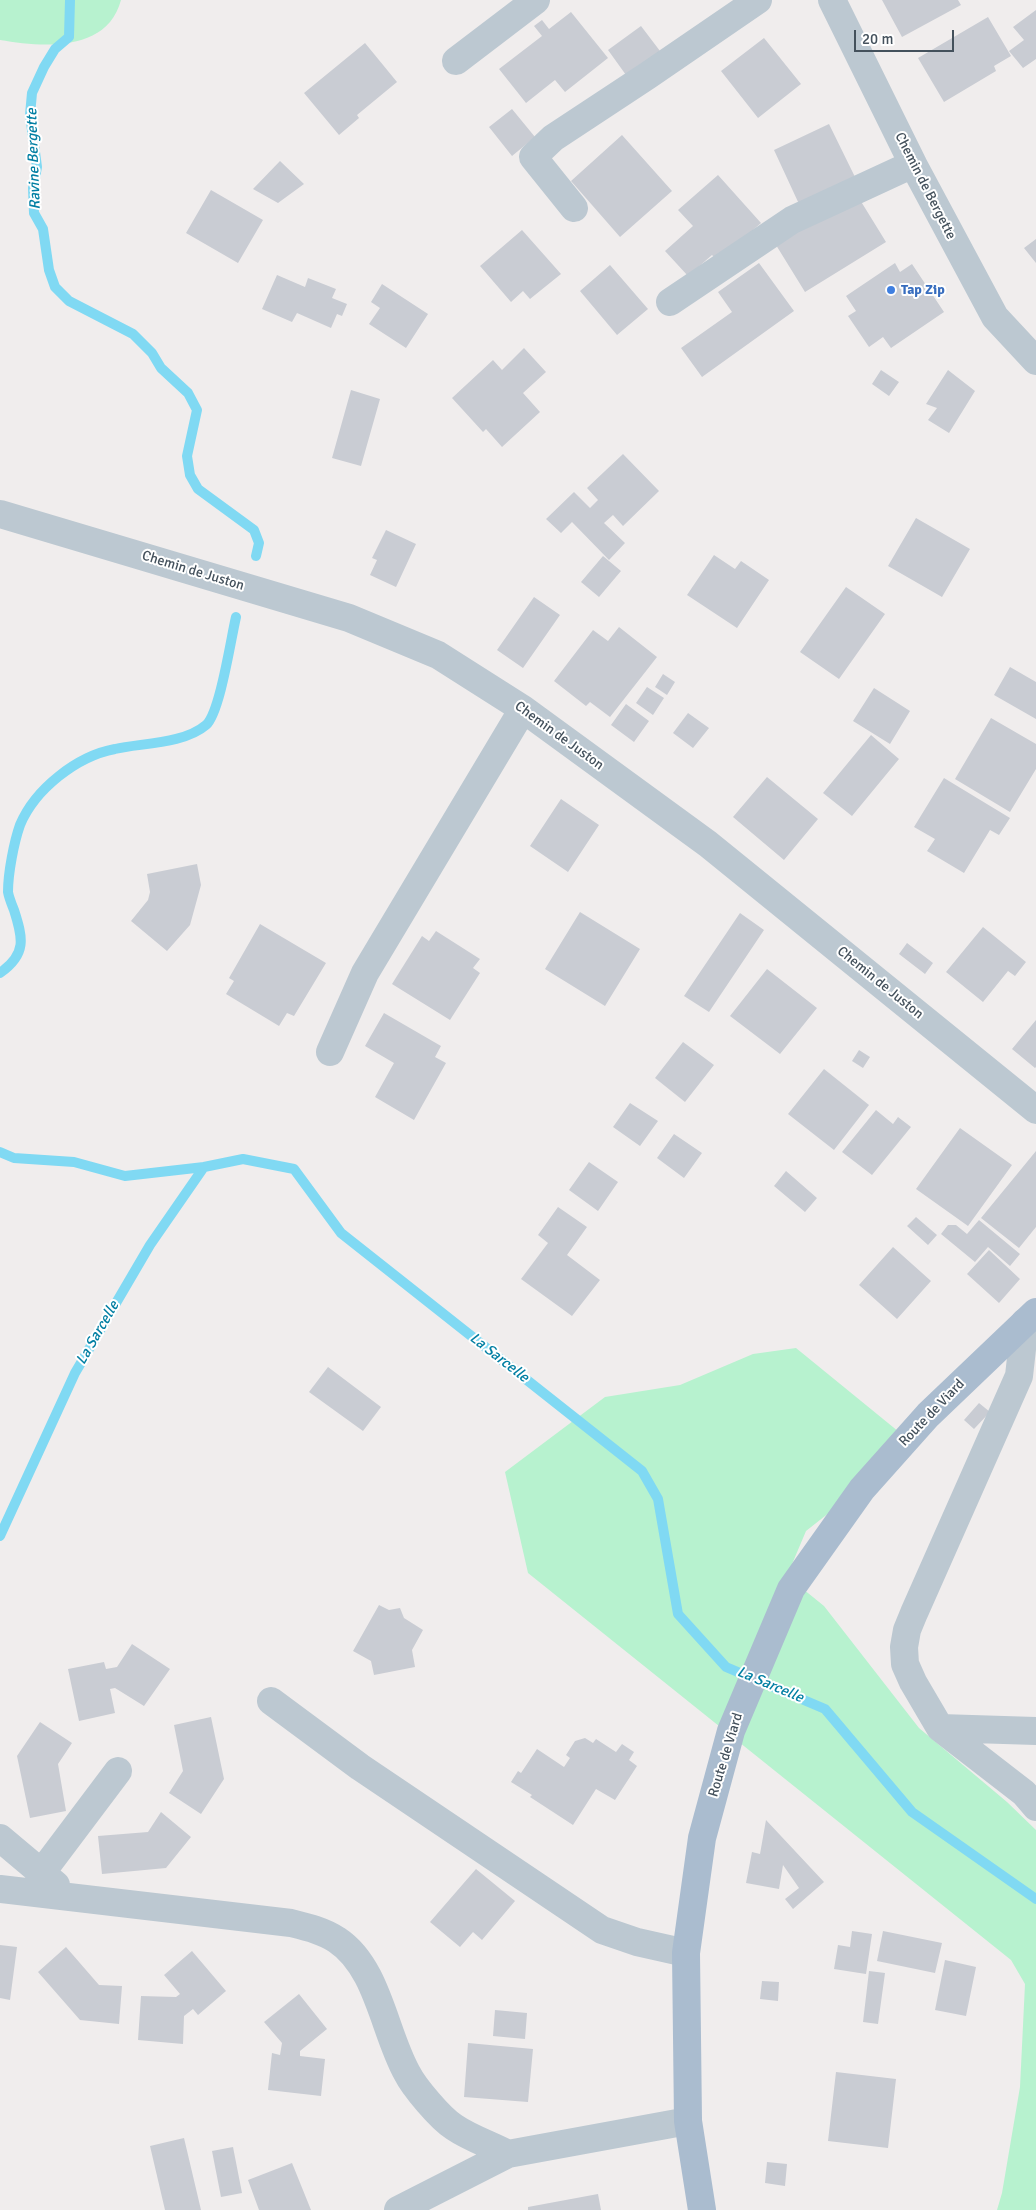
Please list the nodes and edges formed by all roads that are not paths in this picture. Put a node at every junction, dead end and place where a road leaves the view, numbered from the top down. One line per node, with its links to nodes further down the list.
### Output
1 (536, 0): 4 (street)
2 (758, 0): 6 (street)
3 (832, 0): 5 (street, Chemin de Bergette)
4 (456, 61)
5 (913, 164): 7 (street); 8 (street, Chemin de Bergette)
6 (574, 208)
7 (670, 302)
8 (1036, 361)
9 (0, 514): 10 (street, Chemin de Juston)
10 (523, 709): 11 (street); 12 (street, Chemin de Juston)
11 (330, 1052)
12 (1036, 1110)
13 (1031, 1317): 15 (street); 23 (main road, Route de Viard)
14 (271, 1701): 23 (street)
15 (940, 1728): 16 (street); 18 (street)
16 (1036, 1731)
17 (118, 1771): 20 (street)
18 (1036, 1807)
19 (0, 1838): 20 (street)
20 (42, 1872): 22 (street)
21 (0, 1889): 22 (street)
22 (68, 1896): 25 (street)
23 (686, 1952): 24 (main road, Route de Viard)
24 (688, 2120): 25 (street); 27 (main road, Route de Viard)
25 (508, 2154): 26 (street)
26 (398, 2210)
27 (702, 2210)

